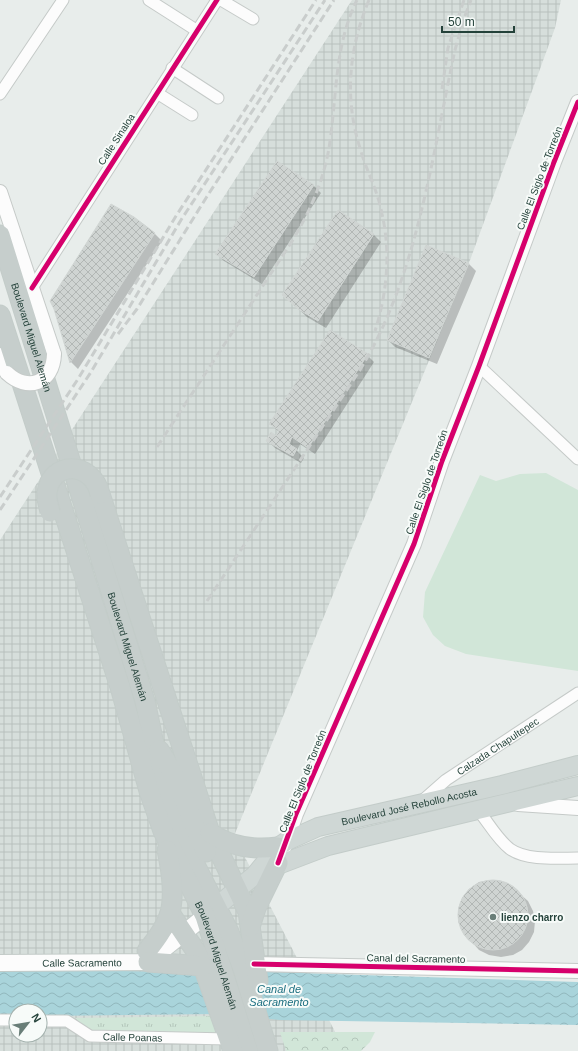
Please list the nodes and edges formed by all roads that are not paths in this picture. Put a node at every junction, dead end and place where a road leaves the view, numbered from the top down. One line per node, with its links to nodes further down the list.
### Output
1 (63, 0): 9 (street)
2 (149, 0): 6 (street)
3 (217, 0): 6 (street, Calle Sinaloa)
4 (221, 0): 5 (street)
5 (253, 19)
6 (196, 30): 7 (street, Calle Sinaloa)
7 (172, 68): 8 (street, Calle Sinaloa); 10 (street)
8 (157, 93): 12 (street); 15 (street, Calle Sinaloa)
9 (0, 94)
10 (218, 98)
11 (578, 102): 18 (street, Calle El Siglo de Torreón)
12 (192, 116)
13 (0, 192): 15 (street)
14 (0, 235): 20 (highway, Boulevard Miguel Alemán)
15 (32, 288): 17 (street, bridge)
16 (0, 315): 21 (highway, Boulevard Miguel Alemán)
17 (0, 355)
18 (479, 366): 19 (street); 36 (street, Calle El Siglo de Torreón)
19 (578, 459)
20 (127, 647): 22 (highway); 24 (highway, Boulevard Miguel Alemán)
21 (113, 666): 24 (highway); 25 (highway, Boulevard Miguel Alemán)
22 (159, 676): 25 (highway, bridge); 34 (highway)
23 (578, 693): 28 (street, Calzada Chapultepec)
24 (154, 743): 38 (highway)
25 (137, 752): 33 (highway, Boulevard Miguel Alemán)
26 (578, 765): 28 (main road, Boulevard José Rebollo Acosta)
27 (578, 786): 29 (main road, Boulevard José Rebollo Acosta)
28 (420, 802): 32 (main road, Boulevard José Rebollo Acosta)
29 (508, 803): 30 (street); 31 (main road, Boulevard José Rebollo Acosta)
30 (578, 808)
31 (478, 810): 35 (main road, Boulevard José Rebollo Acosta); 37 (street)
32 (361, 816): 35 (main road); 36 (main road, Boulevard José Rebollo Acosta)
33 (164, 831): 38 (highway, Boulevard Miguel Alemán); 39 (highway)
34 (210, 833): 36 (highway); 38 (highway)
35 (369, 836): 36 (main road, Boulevard José Rebollo Acosta)
36 (281, 850): 38 (main road, Boulevard José Rebollo Acosta); 40 (highway)
37 (578, 858)
38 (222, 902): 40 (highway); 41 (main road); 47 (highway, Boulevard Miguel Alemán); 48 (highway, Boulevard Miguel Alemán)
39 (170, 913): 41 (highway); 43 (highway)
40 (250, 927): 47 (highway)
41 (184, 933): 43 (main road); 45 (highway)
42 (0, 953): 43 (main road, Calle Sacramento)
43 (152, 955): 44 (main road, Calle Sacramento); 45 (highway)
44 (0, 963)
45 (204, 966): 48 (highway)
46 (578, 970): 47 (street, Canal del Sacramento)
47 (253, 977): 52 (highway, Boulevard Miguel Alemán)
48 (218, 982): 50 (highway, Boulevard Miguel Alemán); 50 (highway)
49 (48, 1020): 50 (street, Calle Poanas)
50 (234, 1040): 51 (highway, Boulevard Miguel Alemán)
51 (248, 1051)
52 (268, 1051)

